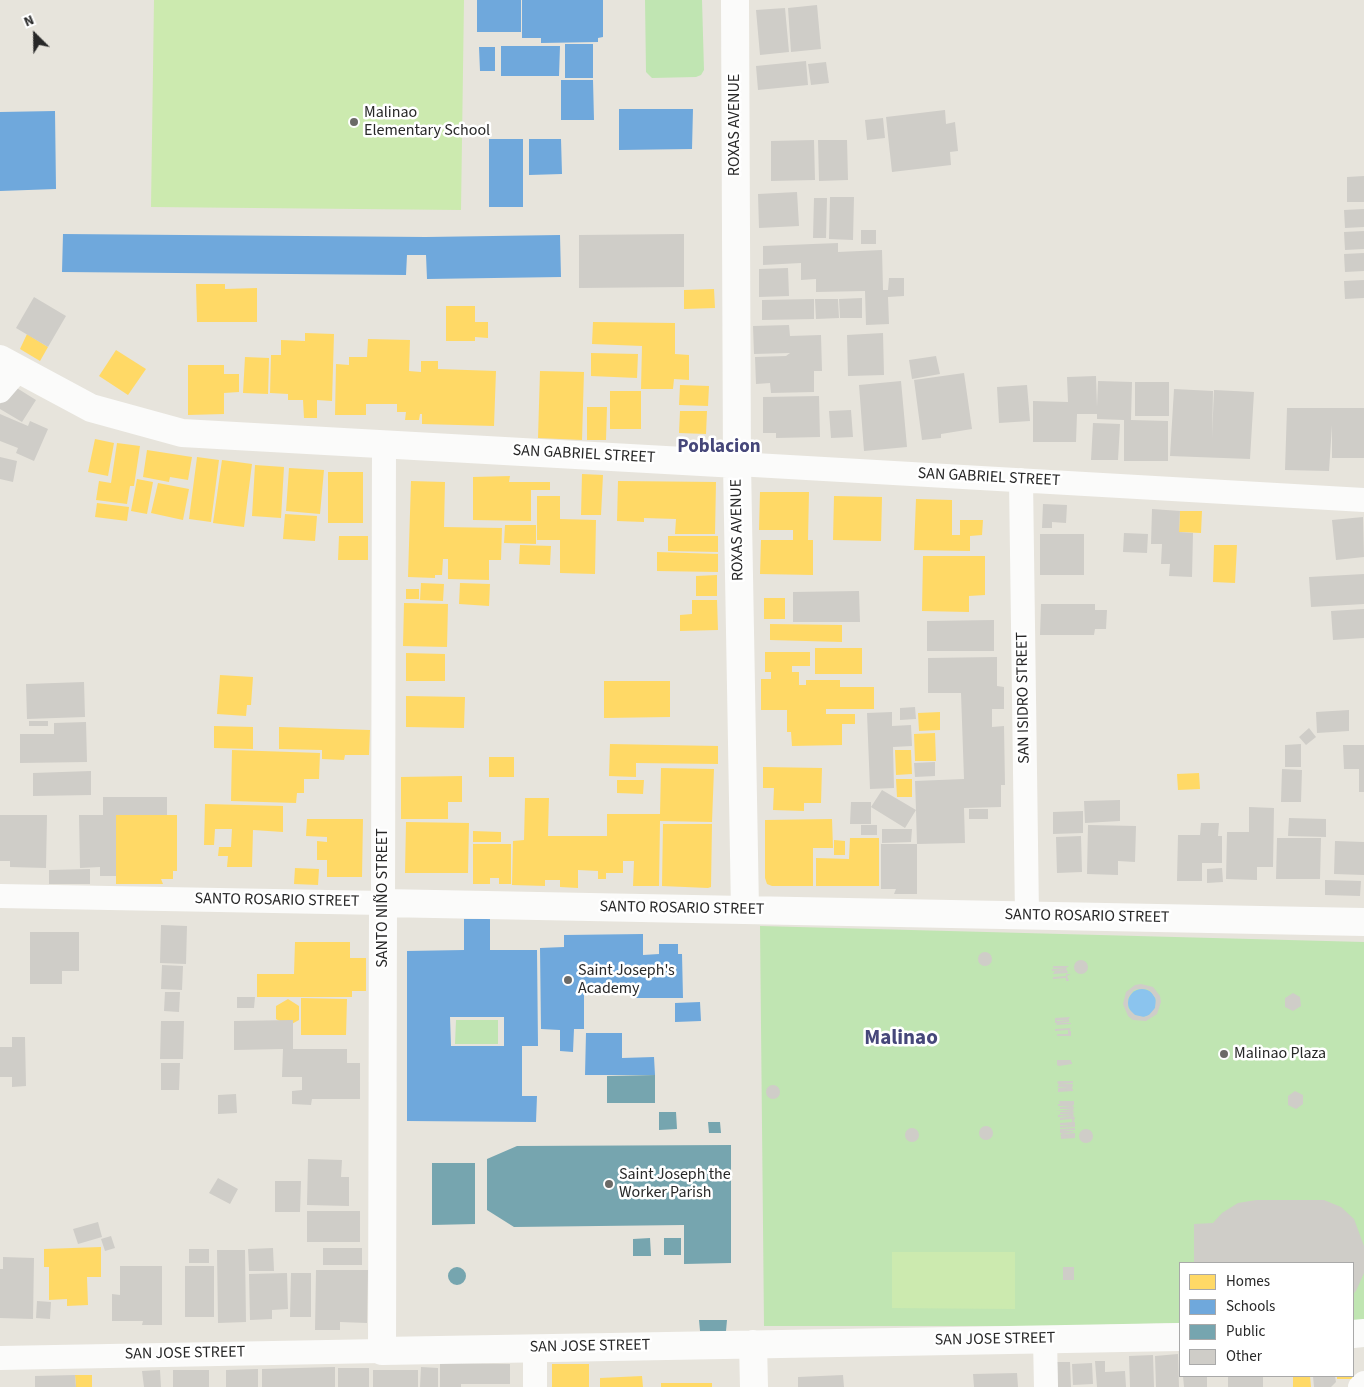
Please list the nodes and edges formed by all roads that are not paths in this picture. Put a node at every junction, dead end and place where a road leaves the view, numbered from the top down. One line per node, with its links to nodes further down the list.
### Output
1 (735, 0): 5 (main road, ROXAS AVENUE)
2 (9, 364): 3 (street); 4 (main road, SAN GABRIEL STREET)
3 (0, 391)
4 (384, 444): 5 (main road, SAN GABRIEL STREET); 9 (street, SANTO NIÑO STREET)
5 (737, 464): 6 (street, SAN GABRIEL STREET); 10 (main road, ROXAS AVENUE)
6 (1022, 480): 7 (street, SAN GABRIEL STREET); 11 (street, SAN ISIDRO STREET)
7 (1364, 500)
8 (0, 896): 9 (street, SANTO ROSARIO STREET)
9 (383, 903): 10 (main road, SANTO ROSARIO STREET); 17 (main road, SANTO NIÑO STREET)
10 (746, 910): 11 (main road, SANTO ROSARIO STREET)
11 (1027, 916): 12 (main road, SANTO ROSARIO STREET)
12 (1364, 922)
13 (1179, 1337): 14 (main road, SAN JOSE STREET)
14 (1045, 1339): 15 (main road, SAN JOSE STREET); 22 (street)
15 (753, 1344): 16 (main road, SAN JOSE STREET); 21 (main road)
16 (536, 1348): 17 (main road, SAN JOSE STREET); 20 (street)
17 (382, 1351): 18 (street, SAN JOSE STREET)
18 (0, 1358)
19 (1364, 1382): 23 (street)
20 (535, 1387)
21 (754, 1387)
22 (1046, 1387)
23 (1360, 1387)

